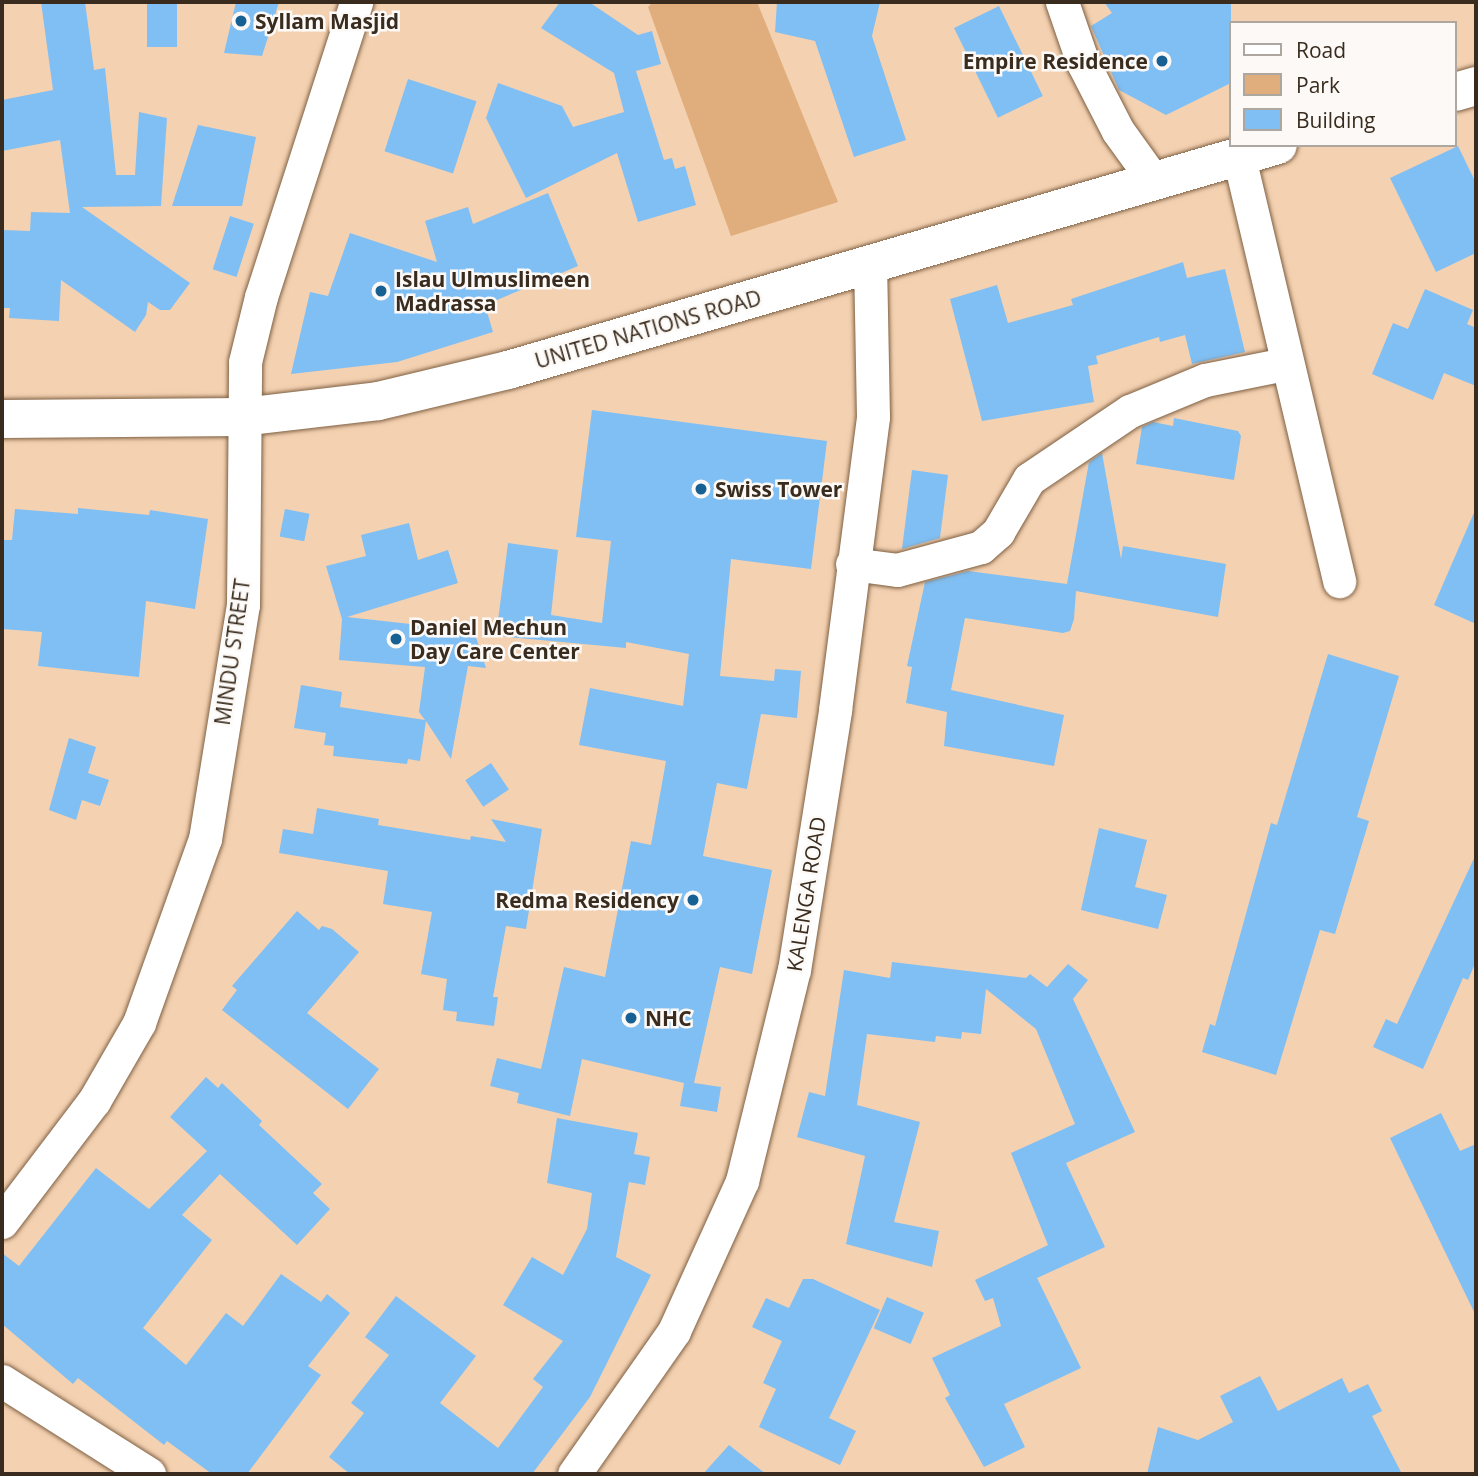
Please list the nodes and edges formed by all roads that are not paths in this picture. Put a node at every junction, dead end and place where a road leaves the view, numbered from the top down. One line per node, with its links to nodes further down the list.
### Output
1 (356, 2): 10 (street, MINDU STREET)
2 (1062, 2): 7 (street)
3 (1476, 86): 4 (street)
4 (1457, 91)
5 (1272, 147): 6 (street, UNITED NATIONS ROAD)
6 (1239, 157): 7 (street, UNITED NATIONS ROAD); 9 (street)
7 (1154, 181): 8 (street, UNITED NATIONS ROAD)
8 (870, 264): 10 (street, UNITED NATIONS ROAD); 12 (street, KALENGA ROAD)
9 (1285, 364): 12 (street); 13 (street)
10 (242, 417): 11 (street, UNITED NATIONS ROAD); 14 (street, MINDU STREET)
11 (2, 419)
12 (852, 564): 17 (street, KALENGA ROAD)
13 (1339, 581)
14 (2, 1223)
15 (2, 1381): 16 (street)
16 (149, 1474)
17 (574, 1474)

